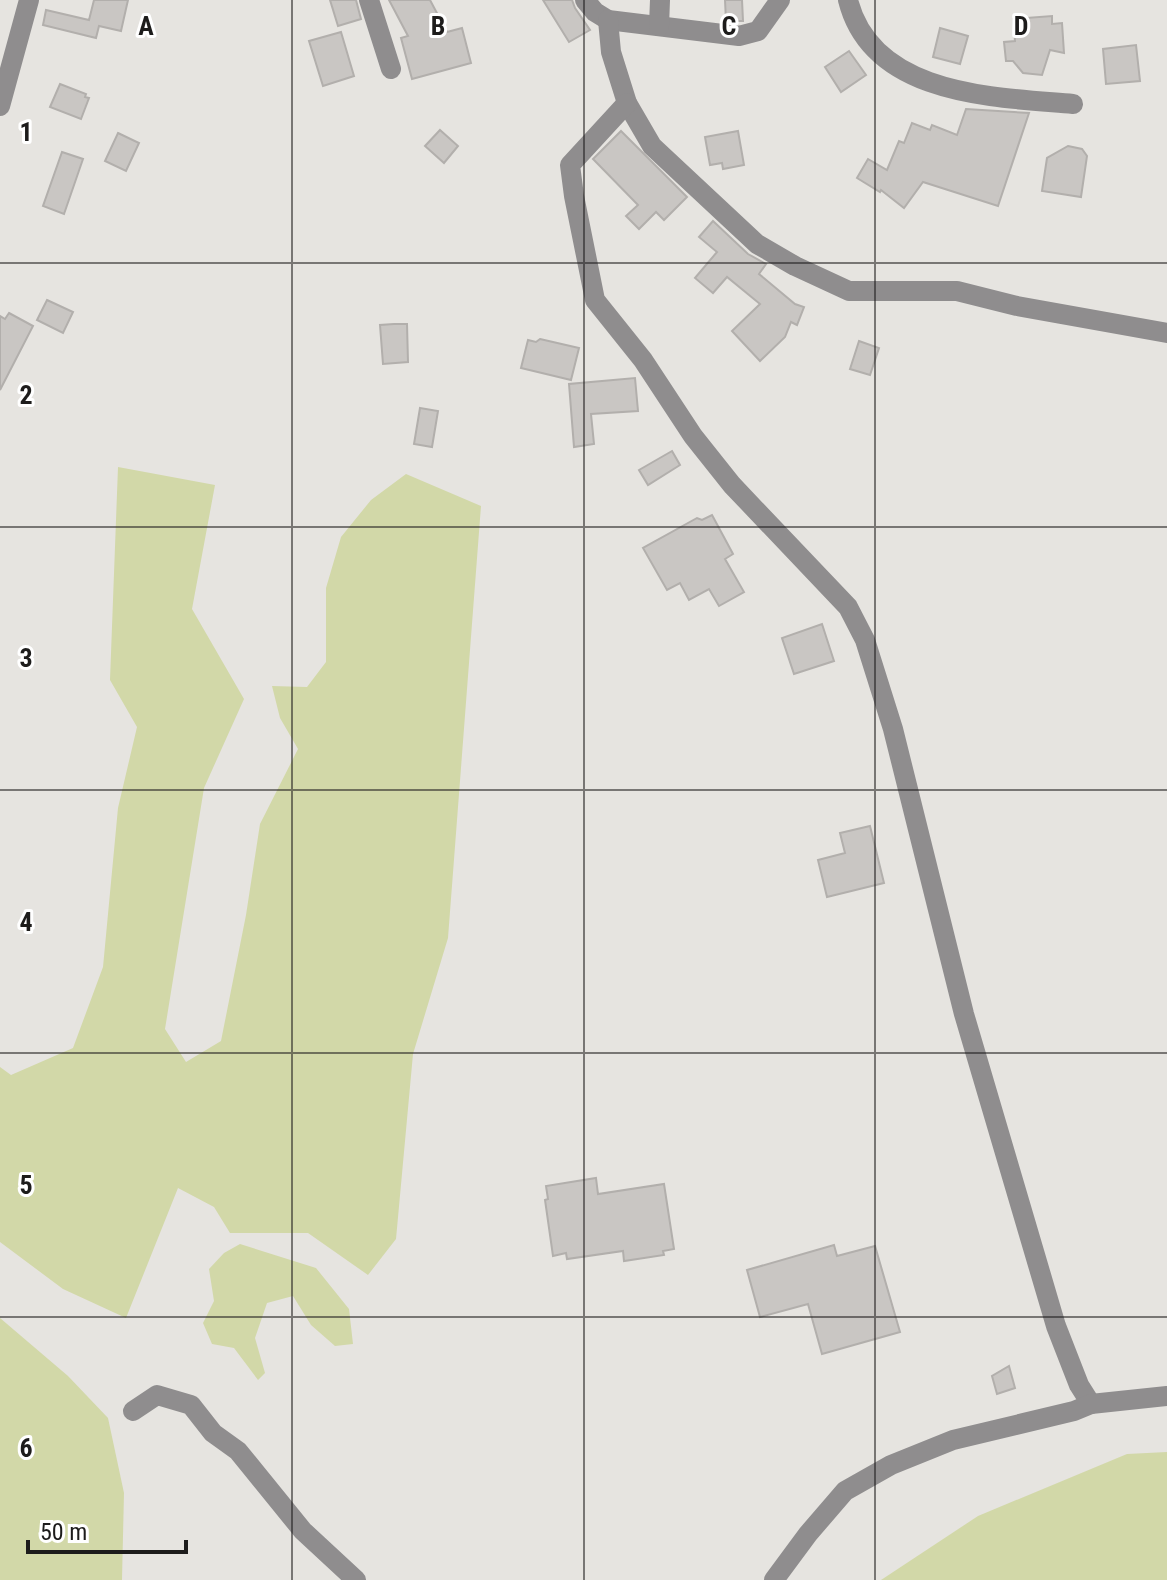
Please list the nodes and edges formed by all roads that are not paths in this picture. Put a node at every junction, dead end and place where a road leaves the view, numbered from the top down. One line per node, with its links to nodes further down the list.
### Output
1 (29, 0): 12 (street)
2 (369, 0): 9 (street)
3 (585, 0): 7 (street)
4 (660, 0): 8 (street)
5 (780, 0): 8 (street)
6 (848, 0): 11 (street)
7 (608, 20): 8 (street); 10 (street)
8 (659, 26)
9 (391, 69)
10 (627, 103): 13 (street); 15 (street)
11 (1073, 104)
12 (0, 106)
13 (1167, 333)
14 (1167, 1396): 15 (street)
15 (1091, 1404): 18 (street)
16 (133, 1411): 17 (street)
17 (356, 1580)
18 (774, 1580)

